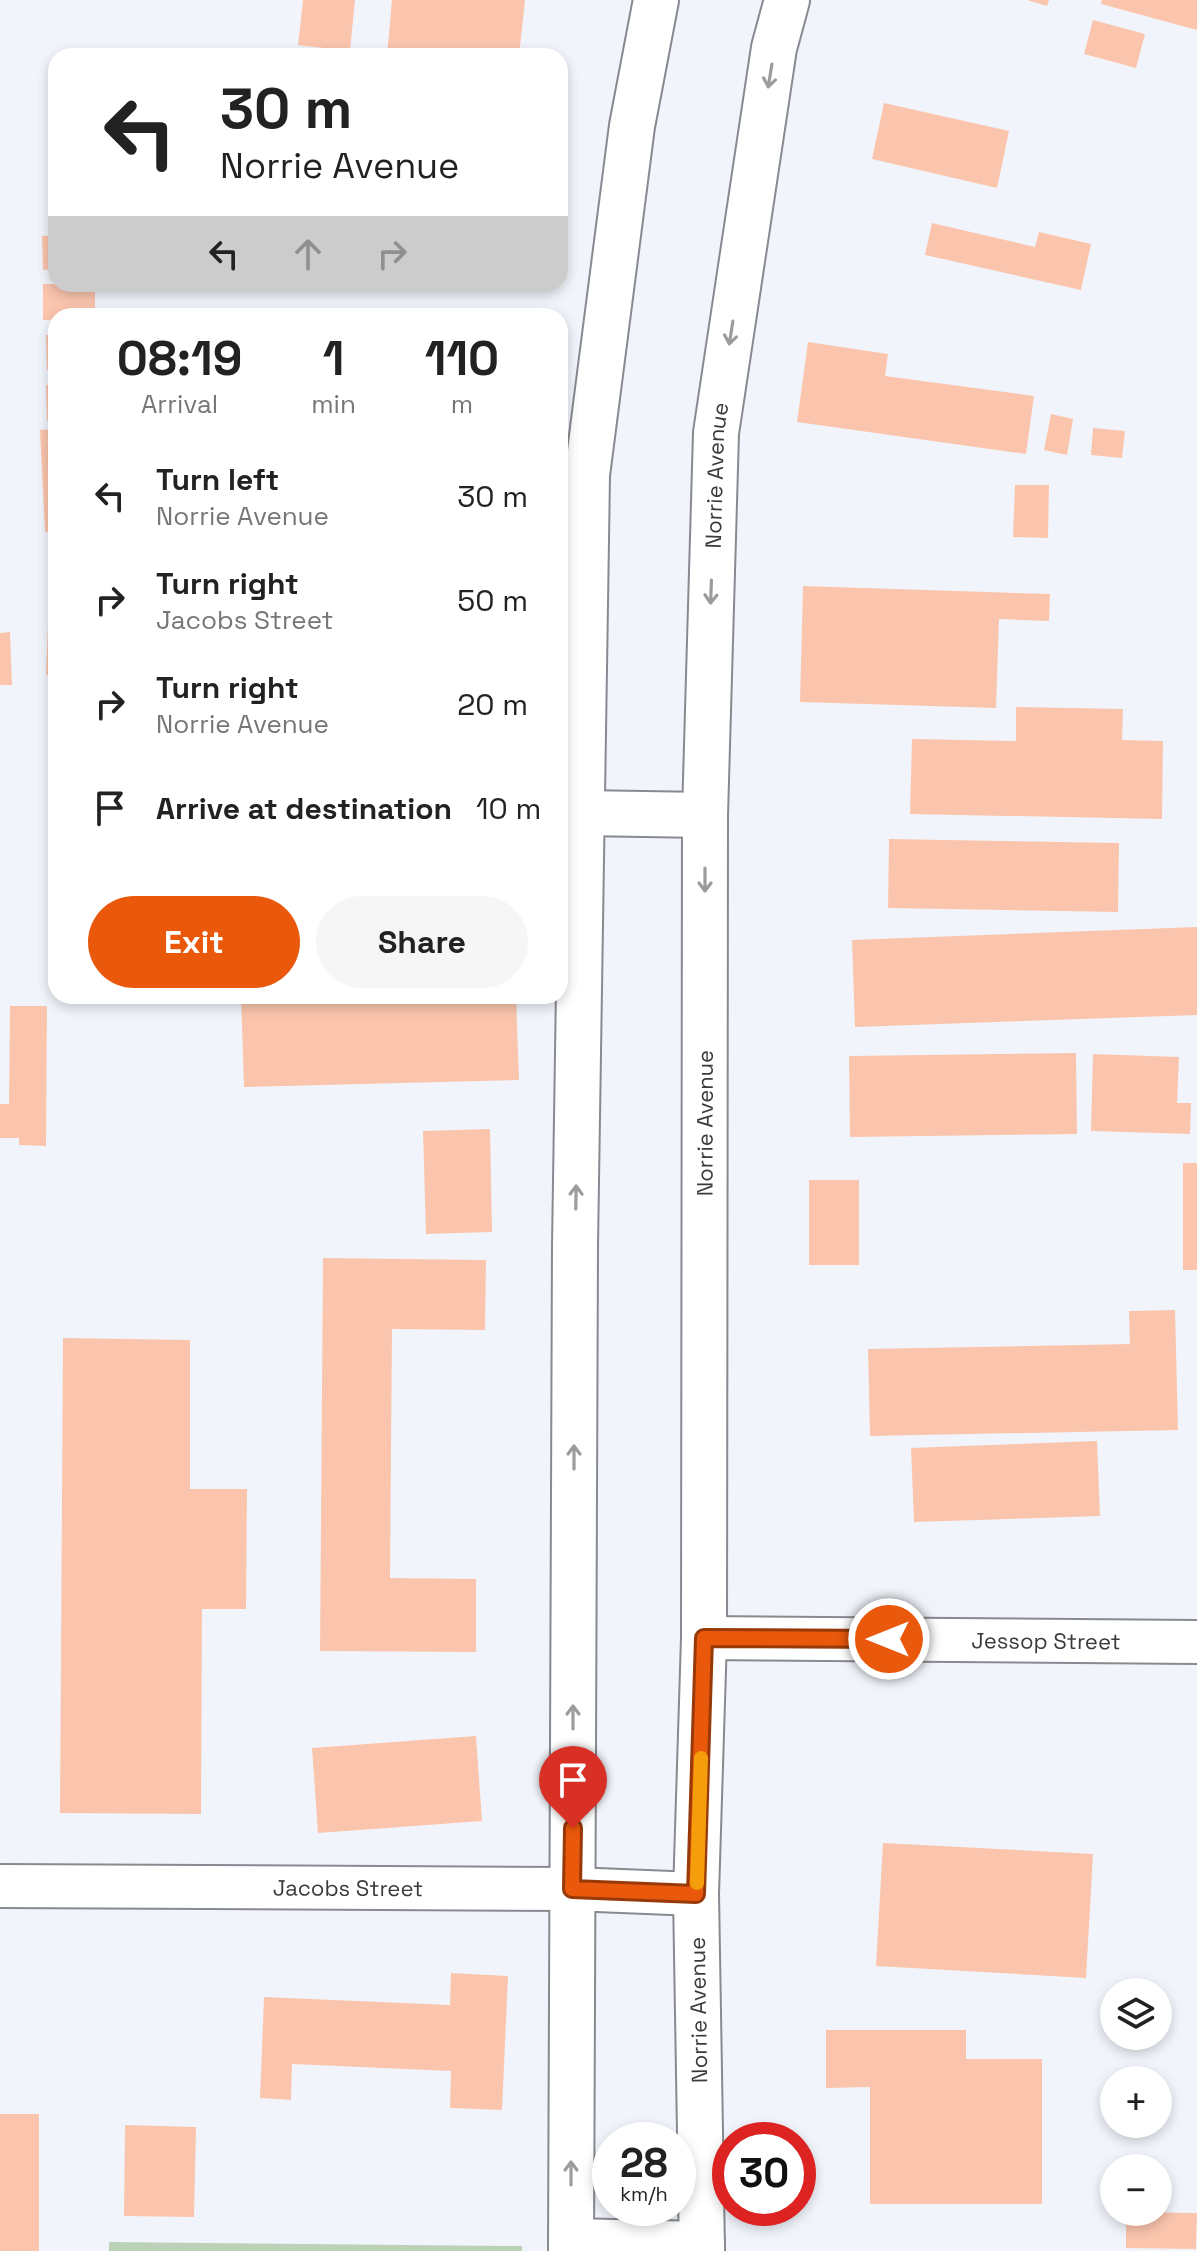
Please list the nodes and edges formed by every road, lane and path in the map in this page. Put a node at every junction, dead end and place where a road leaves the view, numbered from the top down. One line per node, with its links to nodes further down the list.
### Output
1 (656, 0): 3 (main road)
2 (787, 0): 4 (main road, Norrie Avenue, one-way to 4)
3 (582, 813): 4 (main road); 8 (main road, one-way to 3)
4 (705, 815): 5 (main road, Norrie Avenue, one-way to 5)
5 (704, 1638): 6 (street, Jessop Street); 9 (main road, Norrie Avenue)
6 (1197, 1642)
7 (0, 1886): 8 (street, Jacobs Street)
8 (572, 1889): 9 (street, Jacobs Street); 10 (main road, one-way to 8)
9 (696, 1894): 11 (main road, Norrie Avenue)
10 (571, 2246): 11 (main road)
11 (702, 2248)

